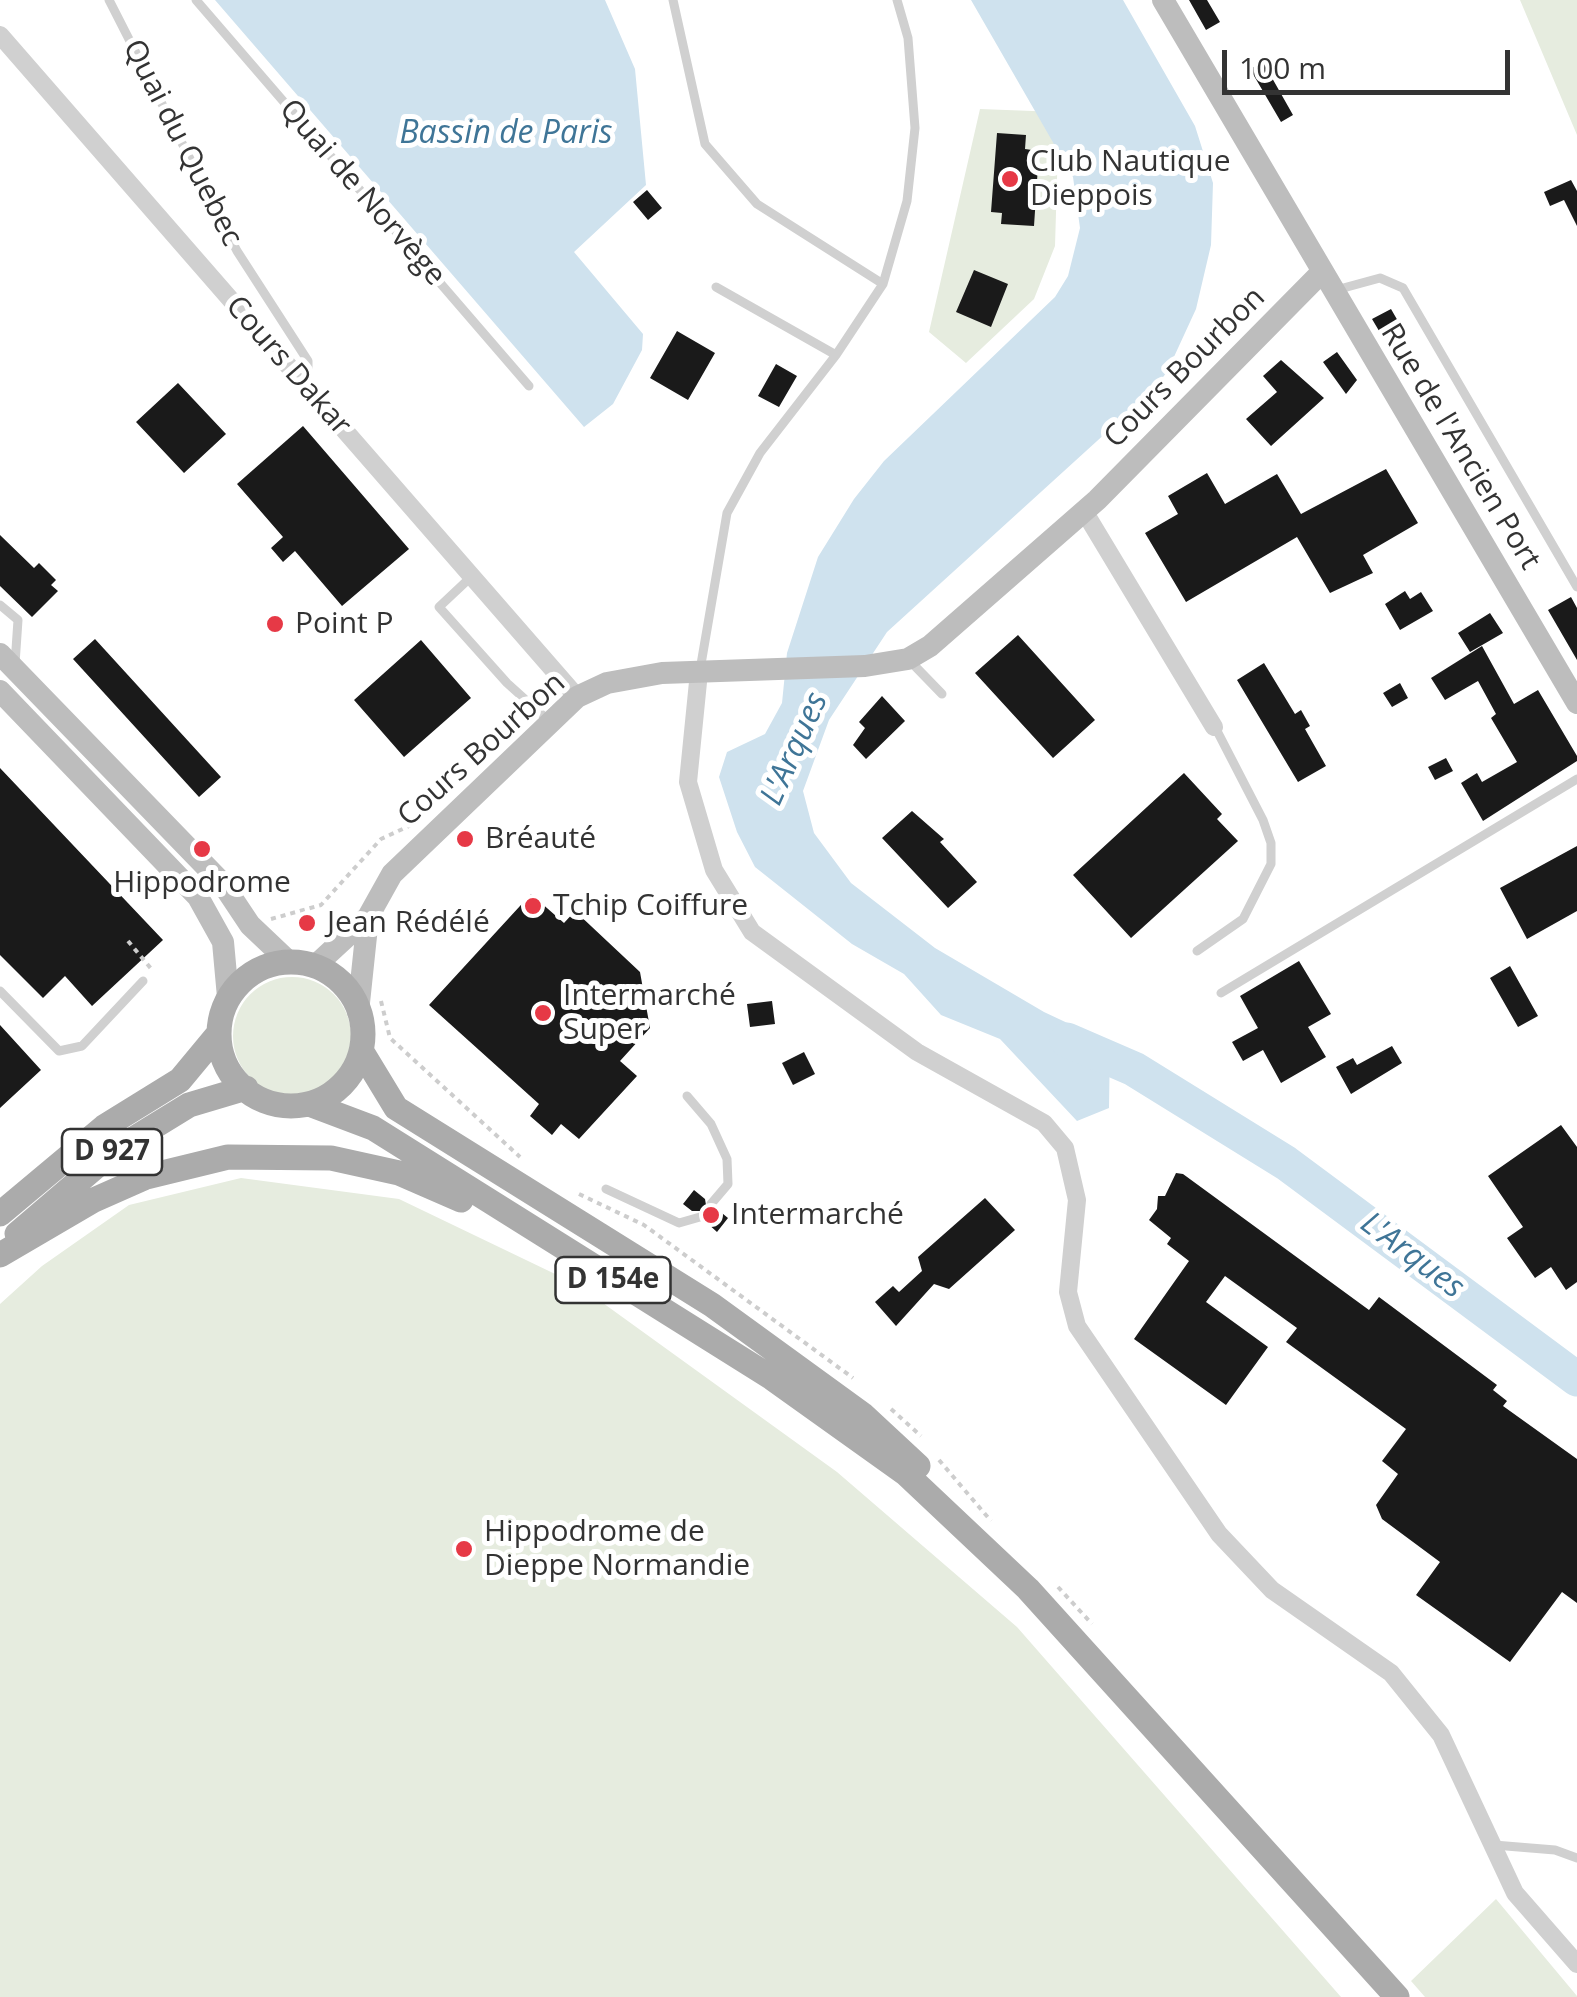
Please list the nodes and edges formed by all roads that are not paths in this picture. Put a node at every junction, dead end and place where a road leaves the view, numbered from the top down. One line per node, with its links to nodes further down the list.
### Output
1 (109, 0): 12 (lane, Quai du Quebec)
2 (196, 0): 11 (lane, Quai de Norvège)
3 (897, 0): 8 (lane)
4 (1163, 0): 7 (main road, Rue de l'Ancien Port)
5 (675, 1): 8 (lane)
6 (0, 35): 12 (street, Cours Dakar)
7 (1327, 282): 13 (main road, Cours Bourbon); 15 (lane); 23 (main road, Rue de l'Ancien Port)
8 (883, 284): 10 (lane)
9 (716, 287): 10 (lane)
10 (836, 356): 19 (lane)
11 (528, 386)
12 (308, 389): 14 (street, Cours Dakar)
13 (1084, 511): 17 (main road, Cours Bourbon); 25 (street)
14 (472, 576): 22 (street, Cours Dakar); 24 (lane)
15 (1577, 588)
16 (0, 605): 18 (lane)
17 (908, 659): 19 (main road, Cours Bourbon); 21 (lane)
18 (7, 661): 29 (main road)
19 (699, 672): 22 (main road, Cours Bourbon); 48 (street)
20 (0, 691): 34 (main road)
21 (942, 694)
22 (576, 696): 24 (main road, Cours Bourbon)
23 (1577, 703)
24 (550, 722): 27 (main road, Cours Bourbon)
25 (1214, 727): 28 (lane)
26 (1577, 780): 33 (lane)
27 (368, 917): 30 (main road, Cours Bourbon); 35 (main road, Cours Bourbon)
28 (1197, 951)
29 (288, 960): 30 (main road); 34 (main road)
30 (316, 965): 35 (main road)
31 (143, 981): 32 (lane)
32 (0, 991)
33 (1221, 993)
34 (228, 996): 36 (main road)
35 (358, 1012): 37 (main road)
36 (219, 1032): 38 (main road); 43 (main road, D 927)
37 (362, 1052): 40 (main road); 47 (main road, D 154e)
38 (246, 1088): 40 (main road); 46 (main road, D 927)
39 (687, 1096): 42 (lane)
40 (312, 1105): 45 (main road, D 154e)
41 (606, 1190): 44 (lane)
42 (711, 1204)
43 (0, 1214)
44 (700, 1217)
45 (560, 1248): 46 (main road); 47 (main road, D 154e)
46 (0, 1252)
47 (1028, 1589): 51 (main road, D 154e)
48 (1492, 1844): 49 (lane); 50 (street)
49 (1577, 1858)
50 (1577, 1964)
51 (1397, 1997)

